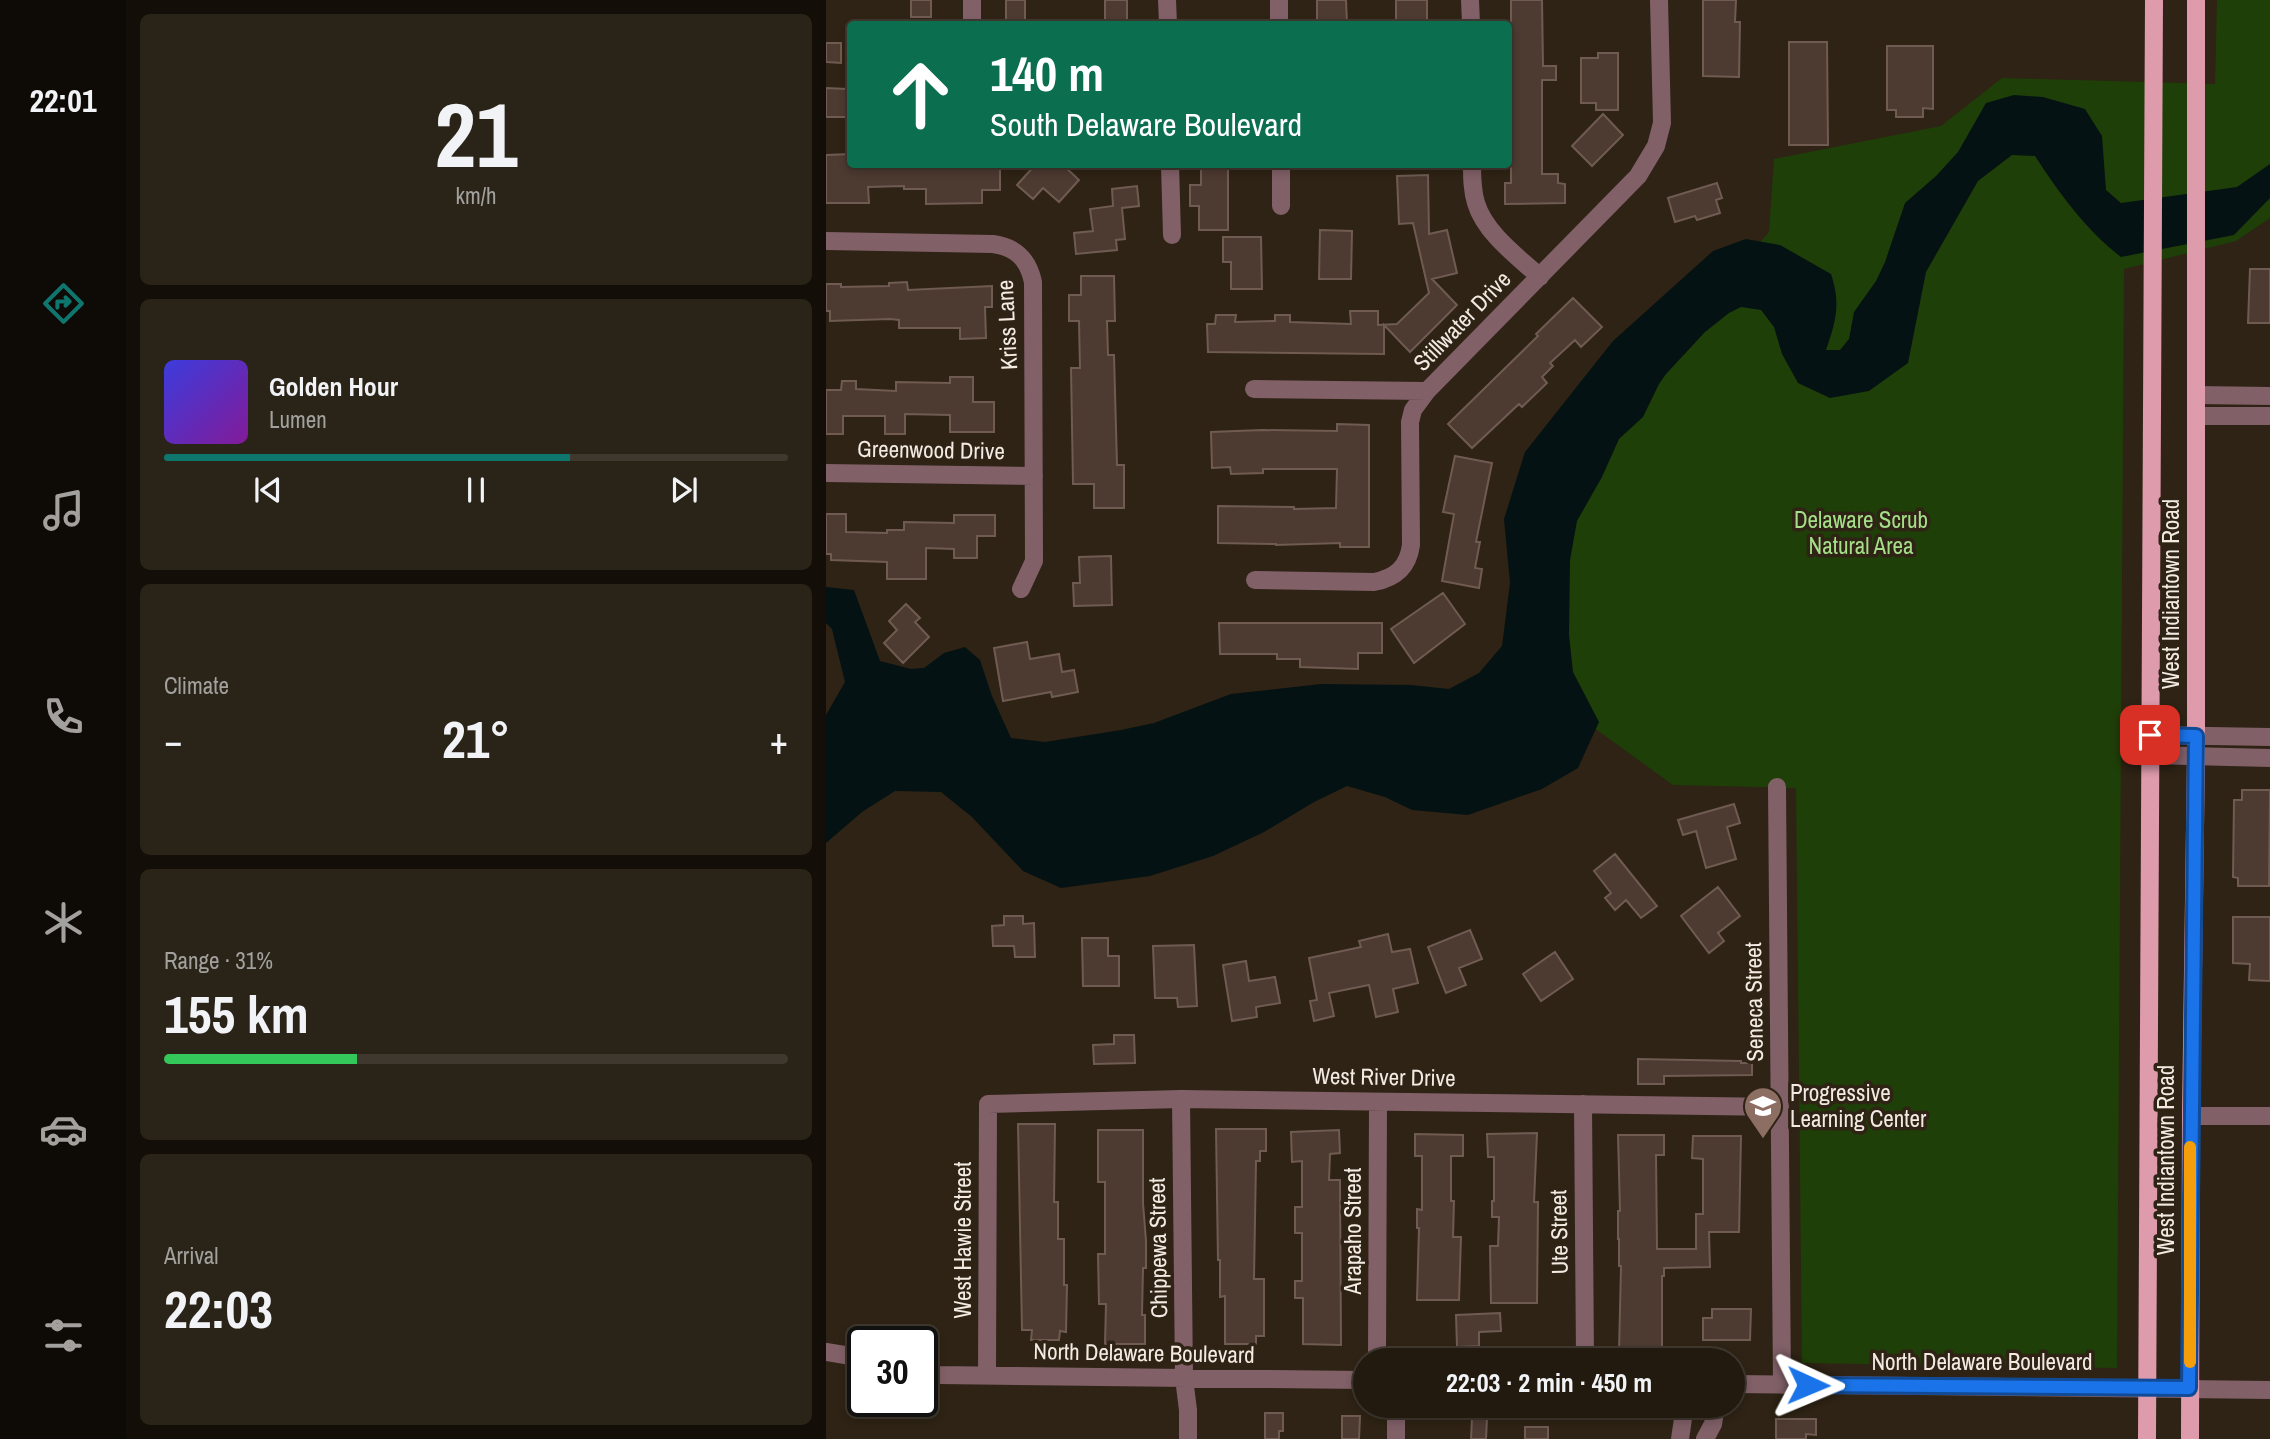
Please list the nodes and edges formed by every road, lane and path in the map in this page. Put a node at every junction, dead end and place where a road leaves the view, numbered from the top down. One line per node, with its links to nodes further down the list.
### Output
1 (972, 0): 8 (street)
2 (1167, 0): 9 (street)
3 (1279, 0): 10 (street)
4 (1470, 0): 11 (street)
5 (1659, 0): 18 (street, Stillwater Drive)
6 (2154, 0): 29 (main road, West Indiantown Road)
7 (2196, 0): 21 (main road, West Indiantown Road)
8 (972, 21)
9 (1168, 21)
10 (1279, 21)
11 (1471, 21)
12 (1170, 168): 16 (street)
13 (1281, 168): 15 (street)
14 (1472, 168): 18 (street)
15 (1281, 206)
16 (1172, 235)
17 (826, 241): 26 (street, Kriss Lane)
18 (1539, 277): 20 (street, Stillwater Drive)
19 (1254, 389): 20 (street)
20 (1427, 391): 27 (street, Stillwater Drive)
21 (2196, 395): 22 (street); 23 (main road, West Indiantown Road)
22 (2270, 396)
23 (2196, 416): 24 (street); 30 (main road, West Indiantown Road)
24 (2270, 416)
25 (826, 473): 26 (street, Greenwood Drive)
26 (1034, 476): 28 (street, Kriss Lane)
27 (1255, 580)
28 (1021, 589)
29 (2150, 735): 30 (street); 32 (main road, West Indiantown Road)
30 (2196, 736): 31 (street); 33 (main road, West Indiantown Road)
31 (2270, 737)
32 (2149, 755): 33 (street); 53 (main road, West Indiantown Road)
33 (2196, 755): 34 (street); 41 (main road, West Indiantown Road)
34 (2270, 758)
35 (1777, 788): 40 (street, Seneca Street)
36 (1181, 1099): 37 (street, West River Drive); 38 (street, West River Drive); 49 (street, Chippewa Street)
37 (1378, 1102): 39 (street, West River Drive); 43 (street, Arapaho Street)
38 (988, 1104): 48 (street, West Hawie Street)
39 (1583, 1104): 40 (street, West River Drive); 44 (street, Ute Street)
40 (1780, 1107): 52 (street, Seneca Street)
41 (2191, 1116): 42 (street); 54 (main road, West Indiantown Road)
42 (2270, 1116)
43 (1377, 1348)
44 (1585, 1348)
45 (826, 1352): 46 (street)
46 (847, 1355)
47 (938, 1375): 48 (street, North Delaware Boulevard)
48 (987, 1375): 49 (street, North Delaware Boulevard)
49 (1184, 1378): 50 (street, North Delaware Boulevard); 59 (street, Chippewa Street)
50 (1353, 1380)
51 (1745, 1384): 52 (street, North Delaware Boulevard)
52 (1783, 1385): 53 (street, North Delaware Boulevard)
53 (2148, 1387): 54 (street, North Delaware Boulevard); 63 (main road, West Indiantown Road)
54 (2189, 1388): 55 (street, North Delaware Boulevard); 64 (main road, West Indiantown Road)
55 (2270, 1390)
56 (1396, 1418): 60 (street)
57 (1683, 1418): 61 (street)
58 (1714, 1418): 62 (street)
59 (1188, 1439)
60 (1396, 1439)
61 (1680, 1439)
62 (1705, 1439)
63 (2147, 1439)
64 (2190, 1439)

